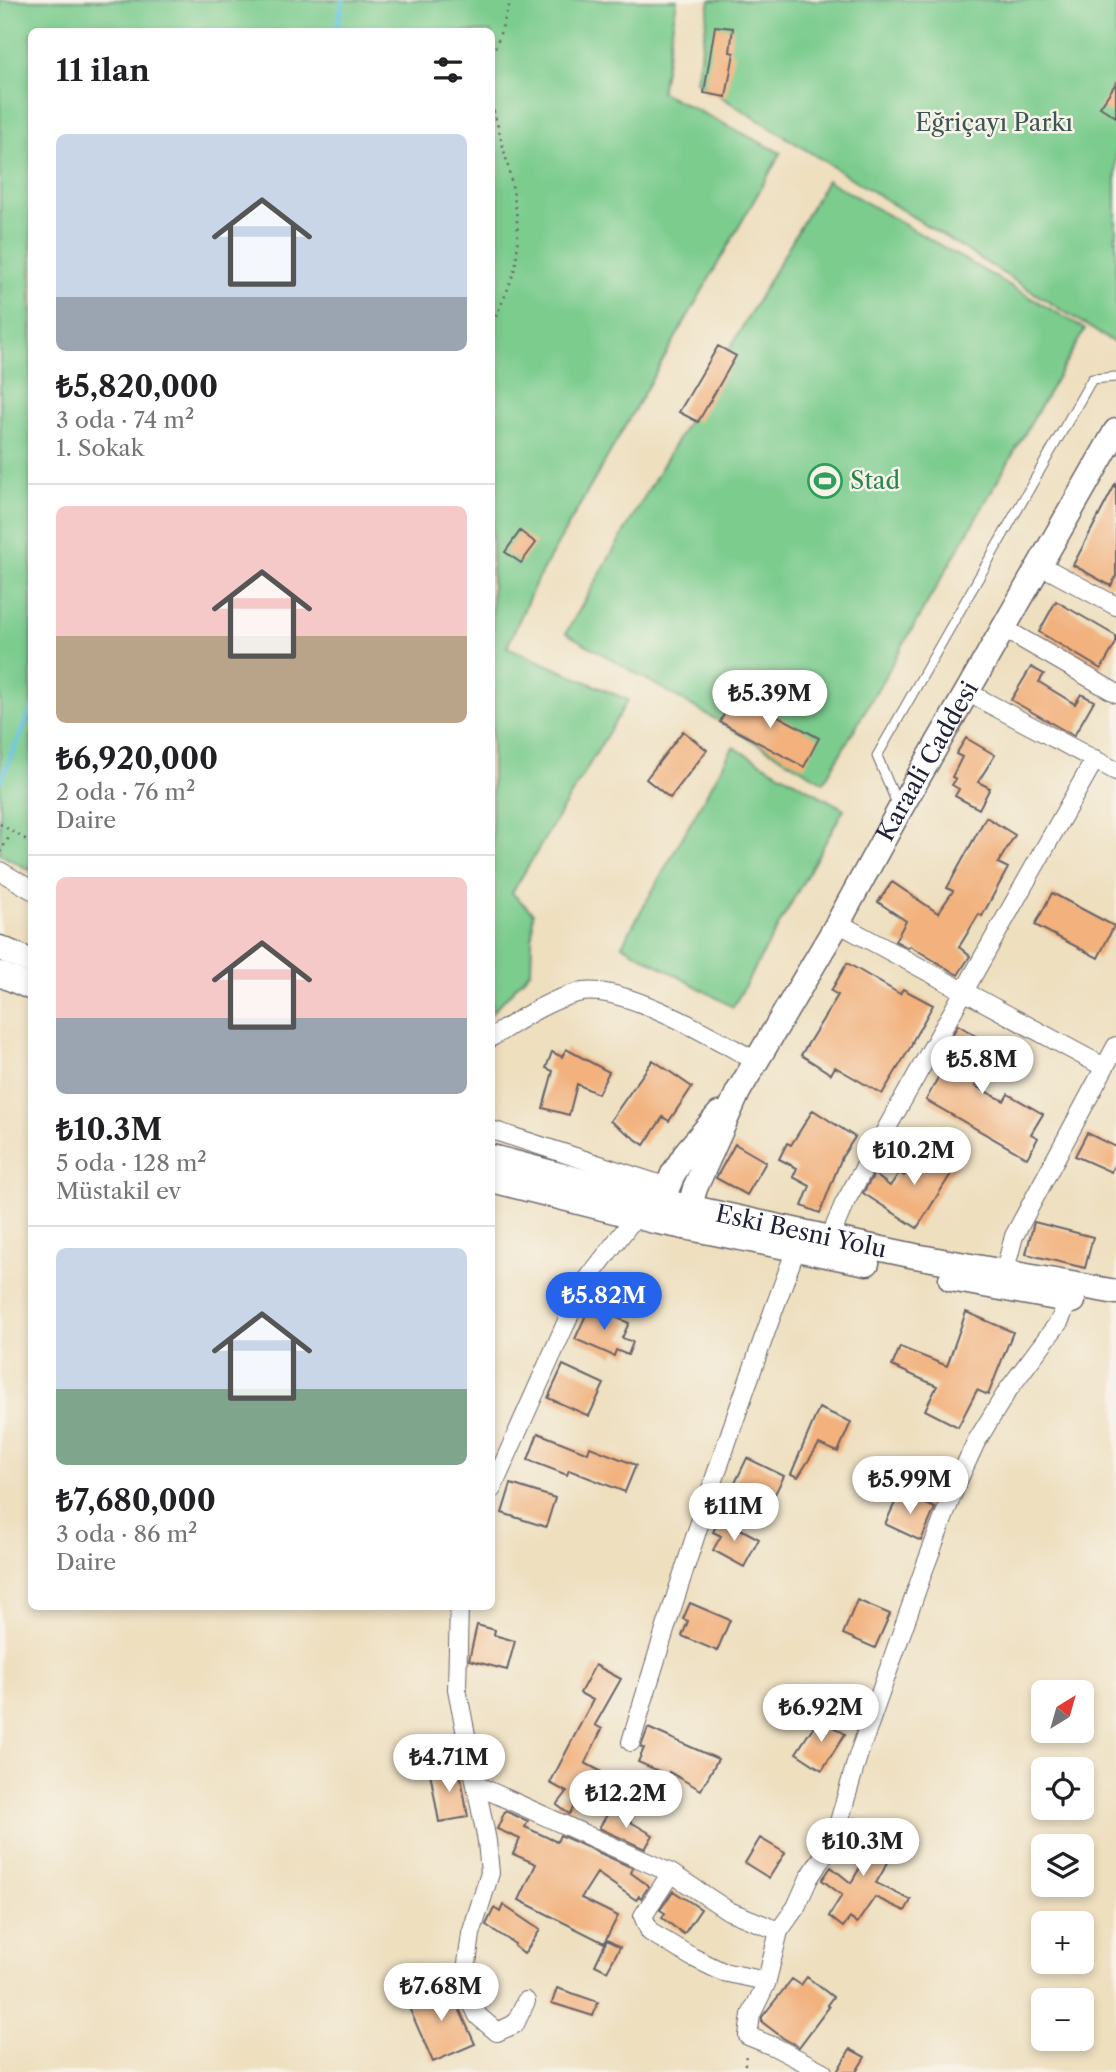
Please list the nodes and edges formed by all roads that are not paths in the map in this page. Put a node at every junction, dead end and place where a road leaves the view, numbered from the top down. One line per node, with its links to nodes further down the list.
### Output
1 (1116, 377): 10 (lane)
2 (1114, 440): 3 (main road, Karaali Caddesi)
3 (1040, 565): 4 (street); 5 (main road, Karaali Caddesi)
4 (1116, 606)
5 (1003, 628): 6 (main road, Karaali Caddesi); 7 (street)
6 (967, 692): 8 (street); 10 (main road, Karaali Caddesi)
7 (1116, 693)
8 (1095, 759): 9 (street); 16 (street)
9 (1116, 771)
10 (899, 811): 13 (main road, Karaali Caddesi)
11 (2, 878): 12 (street)
12 (28, 888)
13 (838, 923): 16 (street); 19 (main road, Karaali Caddesi)
14 (11, 963): 15 (main road)
15 (28, 983)
16 (965, 991): 20 (street); 27 (street)
17 (495, 1035): 19 (street)
18 (1116, 1046): 20 (street)
19 (756, 1061): 21 (main road, Karaali Caddesi)
20 (1104, 1067): 29 (street)
21 (738, 1092): 25 (main road); 26 (main road)
22 (495, 1131): 25 (street)
23 (495, 1158): 25 (main road, Eski Besni Yolu)
24 (495, 1180): 25 (main road, Eski Besni Yolu)
25 (654, 1206): 26 (main road, Eski Besni Yolu); 33 (street)
26 (687, 1217): 27 (main road, Eski Besni Yolu); 28 (main road, Eski Besni Yolu)
27 (830, 1238): 29 (main road, Eski Besni Yolu)
28 (796, 1249): 31 (main road, Eski Besni Yolu); 35 (street)
29 (1005, 1270): 30 (main road, Eski Besni Yolu)
30 (1116, 1292)
31 (1069, 1300): 32 (main road, Eski Besni Yolu); 38 (street)
32 (1116, 1308)
33 (495, 1482)
34 (459, 1610): 36 (street)
35 (631, 1742)
36 (475, 1785): 37 (street); 40 (street)
37 (671, 1873): 38 (street); 39 (street)
38 (779, 1931): 39 (street)
39 (766, 1981): 41 (street)
40 (526, 2001)
41 (823, 2072)

